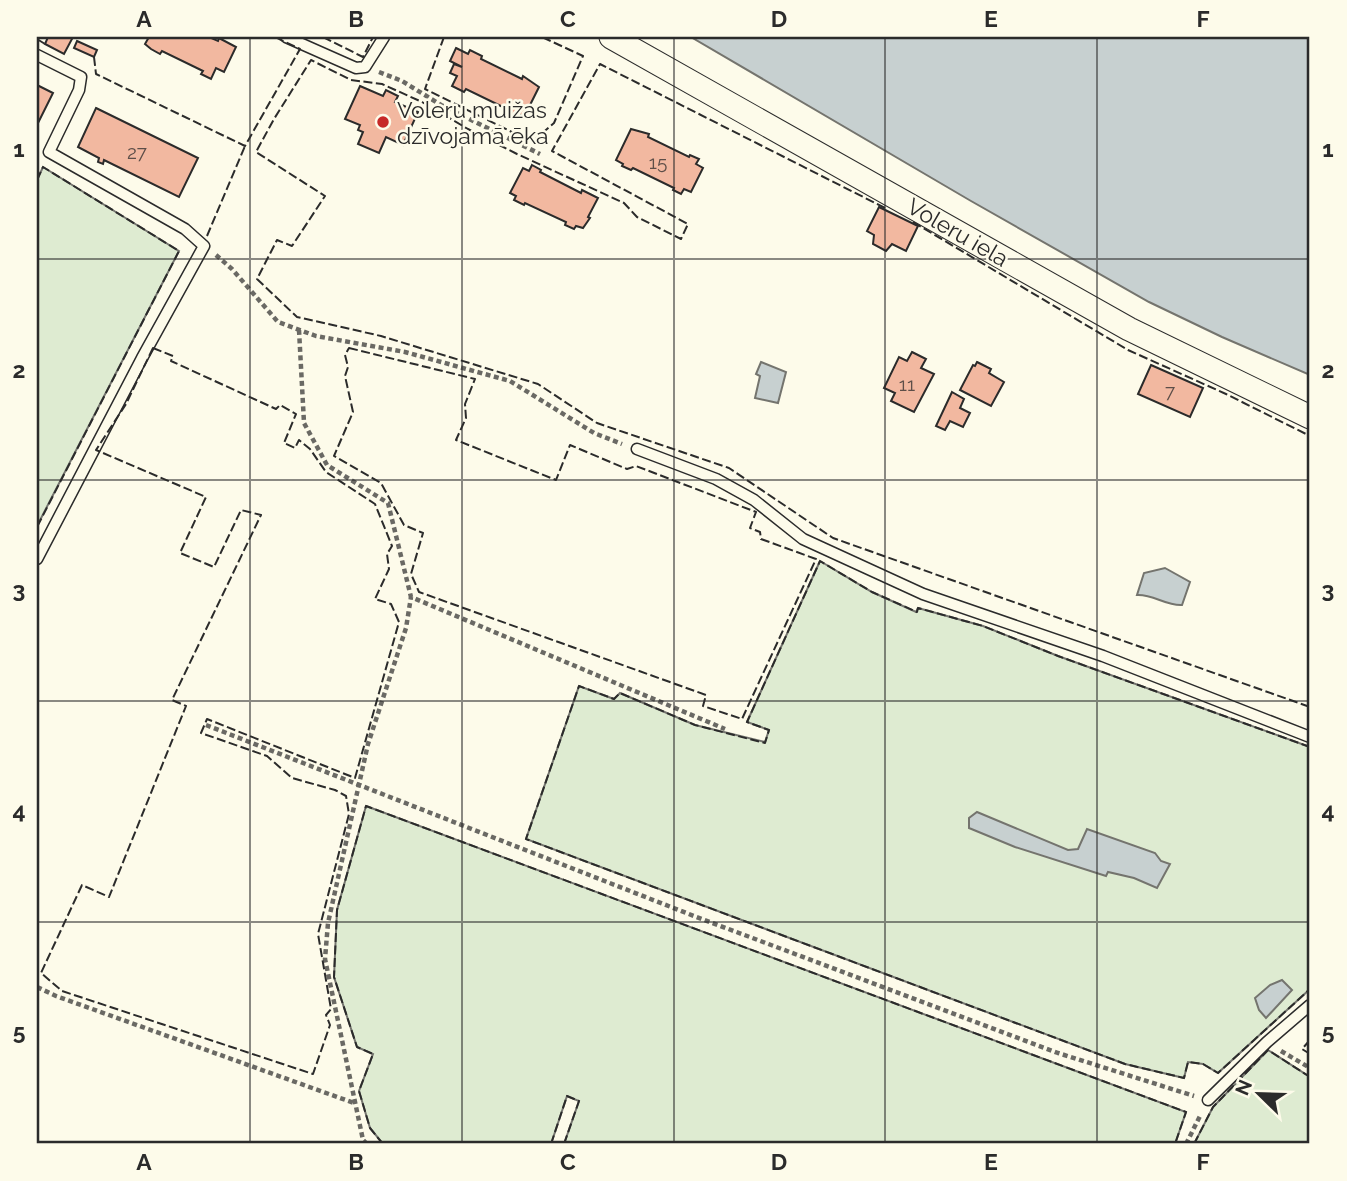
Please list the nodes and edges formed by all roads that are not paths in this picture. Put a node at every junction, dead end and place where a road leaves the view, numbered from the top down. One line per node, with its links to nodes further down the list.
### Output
1 (286, 37): 2 (lane)
2 (384, 37)
3 (611, 37): 7 (street, Voleru iela)
4 (37, 55): 6 (lane)
5 (37, 146): 6 (lane)
6 (49, 152): 9 (lane)
7 (1310, 417)
8 (636, 449): 10 (lane)
9 (37, 559)
10 (1310, 737)
11 (1310, 1005): 12 (lane)
12 (1208, 1100)

